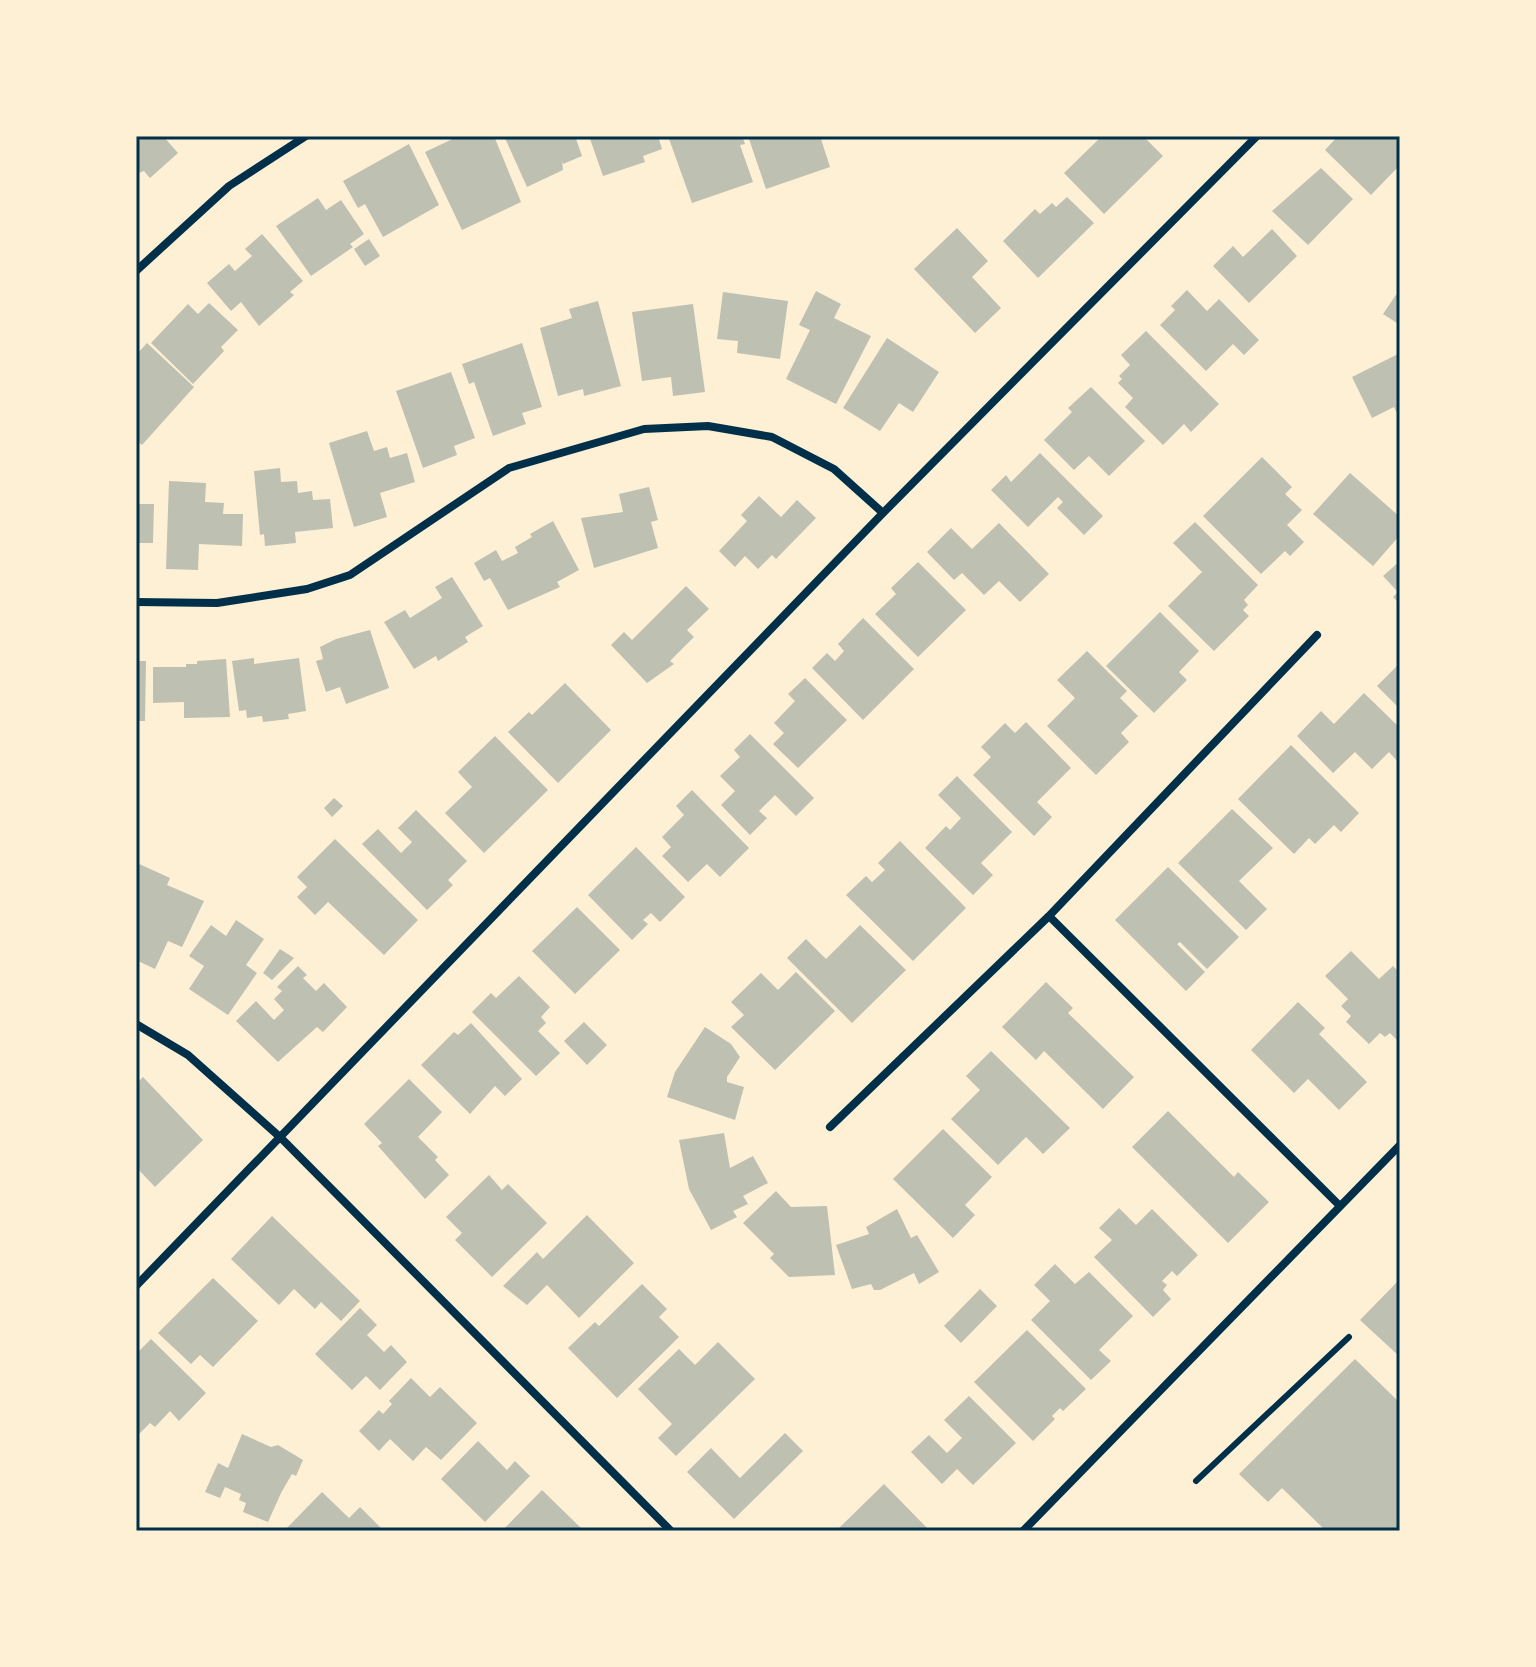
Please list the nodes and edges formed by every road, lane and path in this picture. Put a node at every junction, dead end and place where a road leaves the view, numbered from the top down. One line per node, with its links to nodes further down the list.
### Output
1 (306, 136): 3 (street)
2 (1257, 136): 4 (street)
3 (136, 271)
4 (883, 513): 5 (street); 10 (street)
5 (136, 602)
6 (1317, 635): 7 (street)
7 (1049, 916): 9 (street); 12 (street)
8 (136, 1024): 10 (street)
9 (830, 1127)
10 (281, 1138): 13 (street); 16 (street)
11 (1400, 1145): 12 (street)
12 (1340, 1206): 17 (street)
13 (136, 1286)
14 (1349, 1337): 15 (lane)
15 (1196, 1481)
16 (671, 1531)
17 (1023, 1531)

